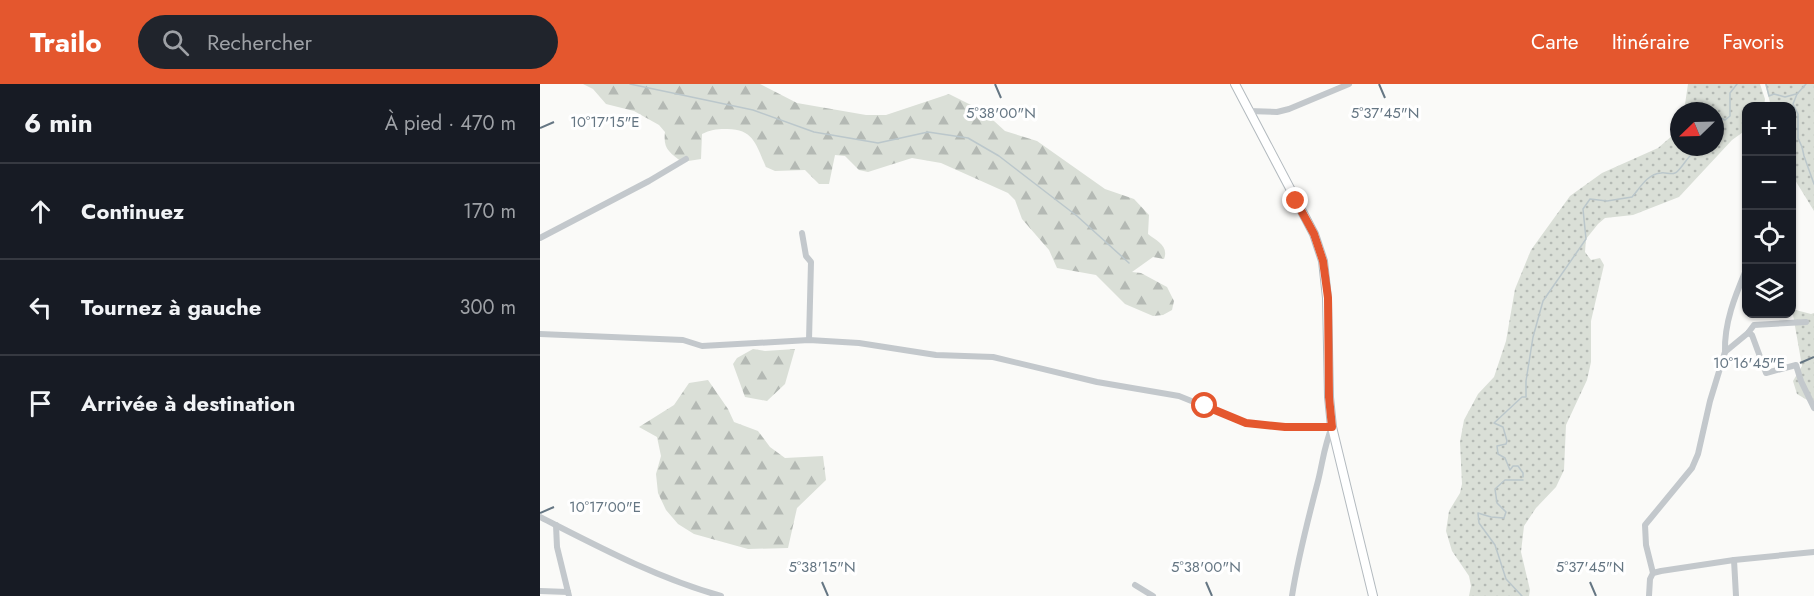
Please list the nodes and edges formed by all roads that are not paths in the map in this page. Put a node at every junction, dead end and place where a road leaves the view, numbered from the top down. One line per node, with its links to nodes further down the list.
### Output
1 (1235, 84): 3 (street)
2 (1349, 84): 3 (street)
3 (1249, 111): 14 (street)
4 (686, 159): 6 (street)
5 (802, 233): 11 (street)
6 (540, 238)
7 (1742, 281): 12 (street)
8 (1806, 322): 9 (street)
9 (1748, 333): 12 (street); 13 (street)
10 (540, 334): 11 (street)
11 (808, 340): 14 (street)
12 (1725, 352): 19 (street)
13 (1814, 408)
14 (1332, 427): 25 (street); 26 (street)
15 (540, 517): 16 (street)
16 (556, 525): 22 (street); 23 (street)
17 (1814, 552): 18 (street)
18 (1734, 560): 19 (street); 28 (street)
19 (1653, 573): 27 (street)
20 (1135, 585): 24 (street)
21 (540, 591): 22 (street)
22 (568, 594)
23 (721, 596)
24 (1153, 596)
25 (1292, 596)
26 (1373, 596)
27 (1649, 596)
28 (1736, 596)

